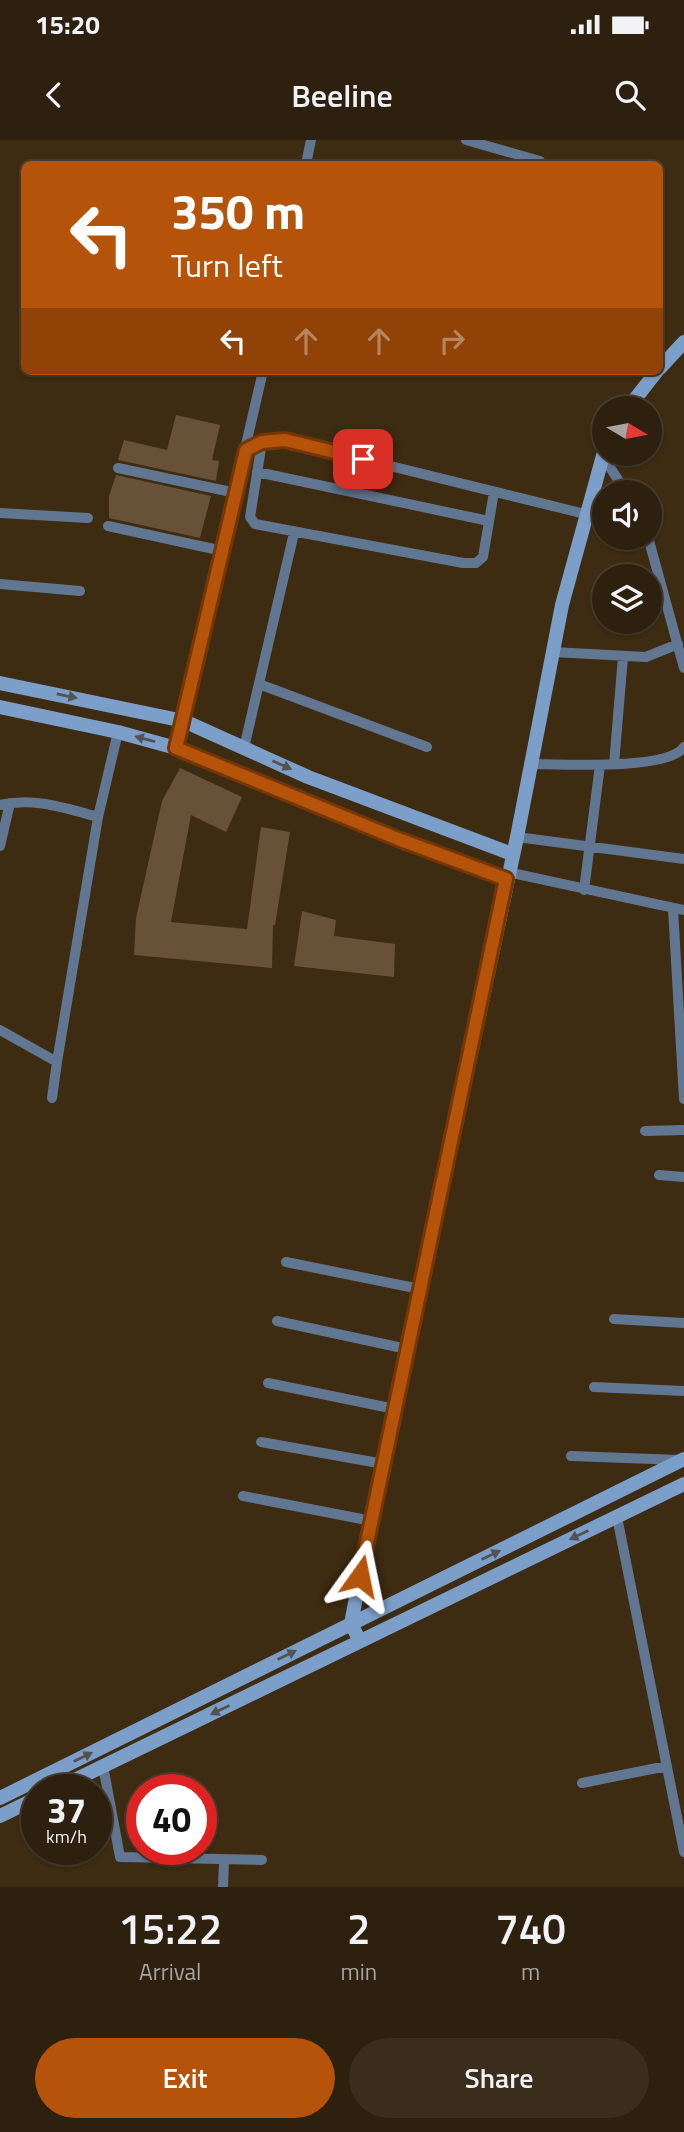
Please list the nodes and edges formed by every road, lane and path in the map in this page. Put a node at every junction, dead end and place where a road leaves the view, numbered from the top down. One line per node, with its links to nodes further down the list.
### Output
1 (311, 140): 3 (street)
2 (466, 140): 4 (street)
3 (307, 161)
4 (540, 161)
5 (684, 342): 6 (street)
6 (663, 364)
7 (262, 375): 11 (street)
8 (653, 375): 9 (street)
9 (637, 396)
10 (262, 442): 11 (street); 14 (street); 15 (street)
11 (246, 450): 16 (street)
12 (599, 466): 18 (street)
13 (118, 468): 16 (street)
14 (257, 472): 20 (street); 22 (street)
15 (494, 492): 18 (street); 20 (street)
16 (236, 493): 24 (street)
17 (0, 513): 19 (street)
18 (584, 514): 28 (street)
19 (88, 518)
20 (489, 521): 22 (street)
21 (108, 526): 24 (street)
22 (294, 533): 32 (street)
23 (651, 550): 27 (street)
24 (223, 551): 34 (street)
25 (0, 584): 26 (street)
26 (80, 590)
27 (681, 648): 29 (street); 30 (street)
28 (553, 652): 29 (street); 40 (street)
29 (623, 657): 41 (street)
30 (684, 668)
31 (0, 683): 34 (street, one-way to 34)
32 (259, 684): 36 (street); 39 (street)
33 (0, 707): 35 (street)
34 (184, 721): 38 (street); 39 (street)
35 (118, 732): 38 (street, one-way to 35); 44 (street)
36 (427, 747)
37 (684, 747): 41 (street)
38 (176, 748): 50 (street)
39 (244, 748): 48 (street, one-way to 48)
40 (529, 764): 42 (street); 45 (street)
41 (614, 764): 42 (street)
42 (600, 765): 47 (street)
43 (5, 804): 44 (street); 46 (street)
44 (98, 817): 54 (street)
45 (517, 837): 47 (street); 48 (street)
46 (0, 846)
47 (592, 847): 49 (street); 51 (street)
48 (512, 854): 50 (street)
49 (684, 859)
50 (506, 876): 51 (street); 62 (street)
51 (584, 890): 52 (street)
52 (678, 909): 56 (street)
53 (0, 1030): 54 (street)
54 (57, 1062): 55 (street)
55 (52, 1098)
56 (684, 1099)
57 (684, 1130): 58 (street)
58 (645, 1131)
59 (659, 1175): 60 (street)
60 (684, 1177)
61 (286, 1262): 62 (street)
62 (420, 1289): 66 (street)
63 (614, 1320): 65 (street)
64 (277, 1321): 66 (street)
65 (684, 1323)
66 (407, 1349): 70 (street)
67 (268, 1383): 70 (street)
68 (594, 1387): 69 (street)
69 (684, 1391)
70 (395, 1409): 74 (street)
71 (261, 1442): 74 (street)
72 (570, 1456): 73 (street)
73 (683, 1460): 79 (street, one-way to 73)
74 (384, 1464): 78 (street)
75 (684, 1484): 77 (street)
76 (243, 1496): 78 (street)
77 (617, 1517): 80 (street, one-way to 80); 82 (street)
78 (372, 1521): 79 (street)
79 (351, 1623): 80 (street); 85 (street, one-way to 79)
80 (360, 1641): 81 (street, one-way to 81)
81 (103, 1766): 83 (street); 90 (street)
82 (667, 1766): 84 (street); 88 (street)
83 (87, 1774)
84 (582, 1783)
85 (0, 1798)
86 (21, 1806): 87 (street)
87 (0, 1816)
88 (684, 1852)
89 (262, 1860): 90 (street)
90 (224, 1861): 91 (street)
91 (223, 1887)

